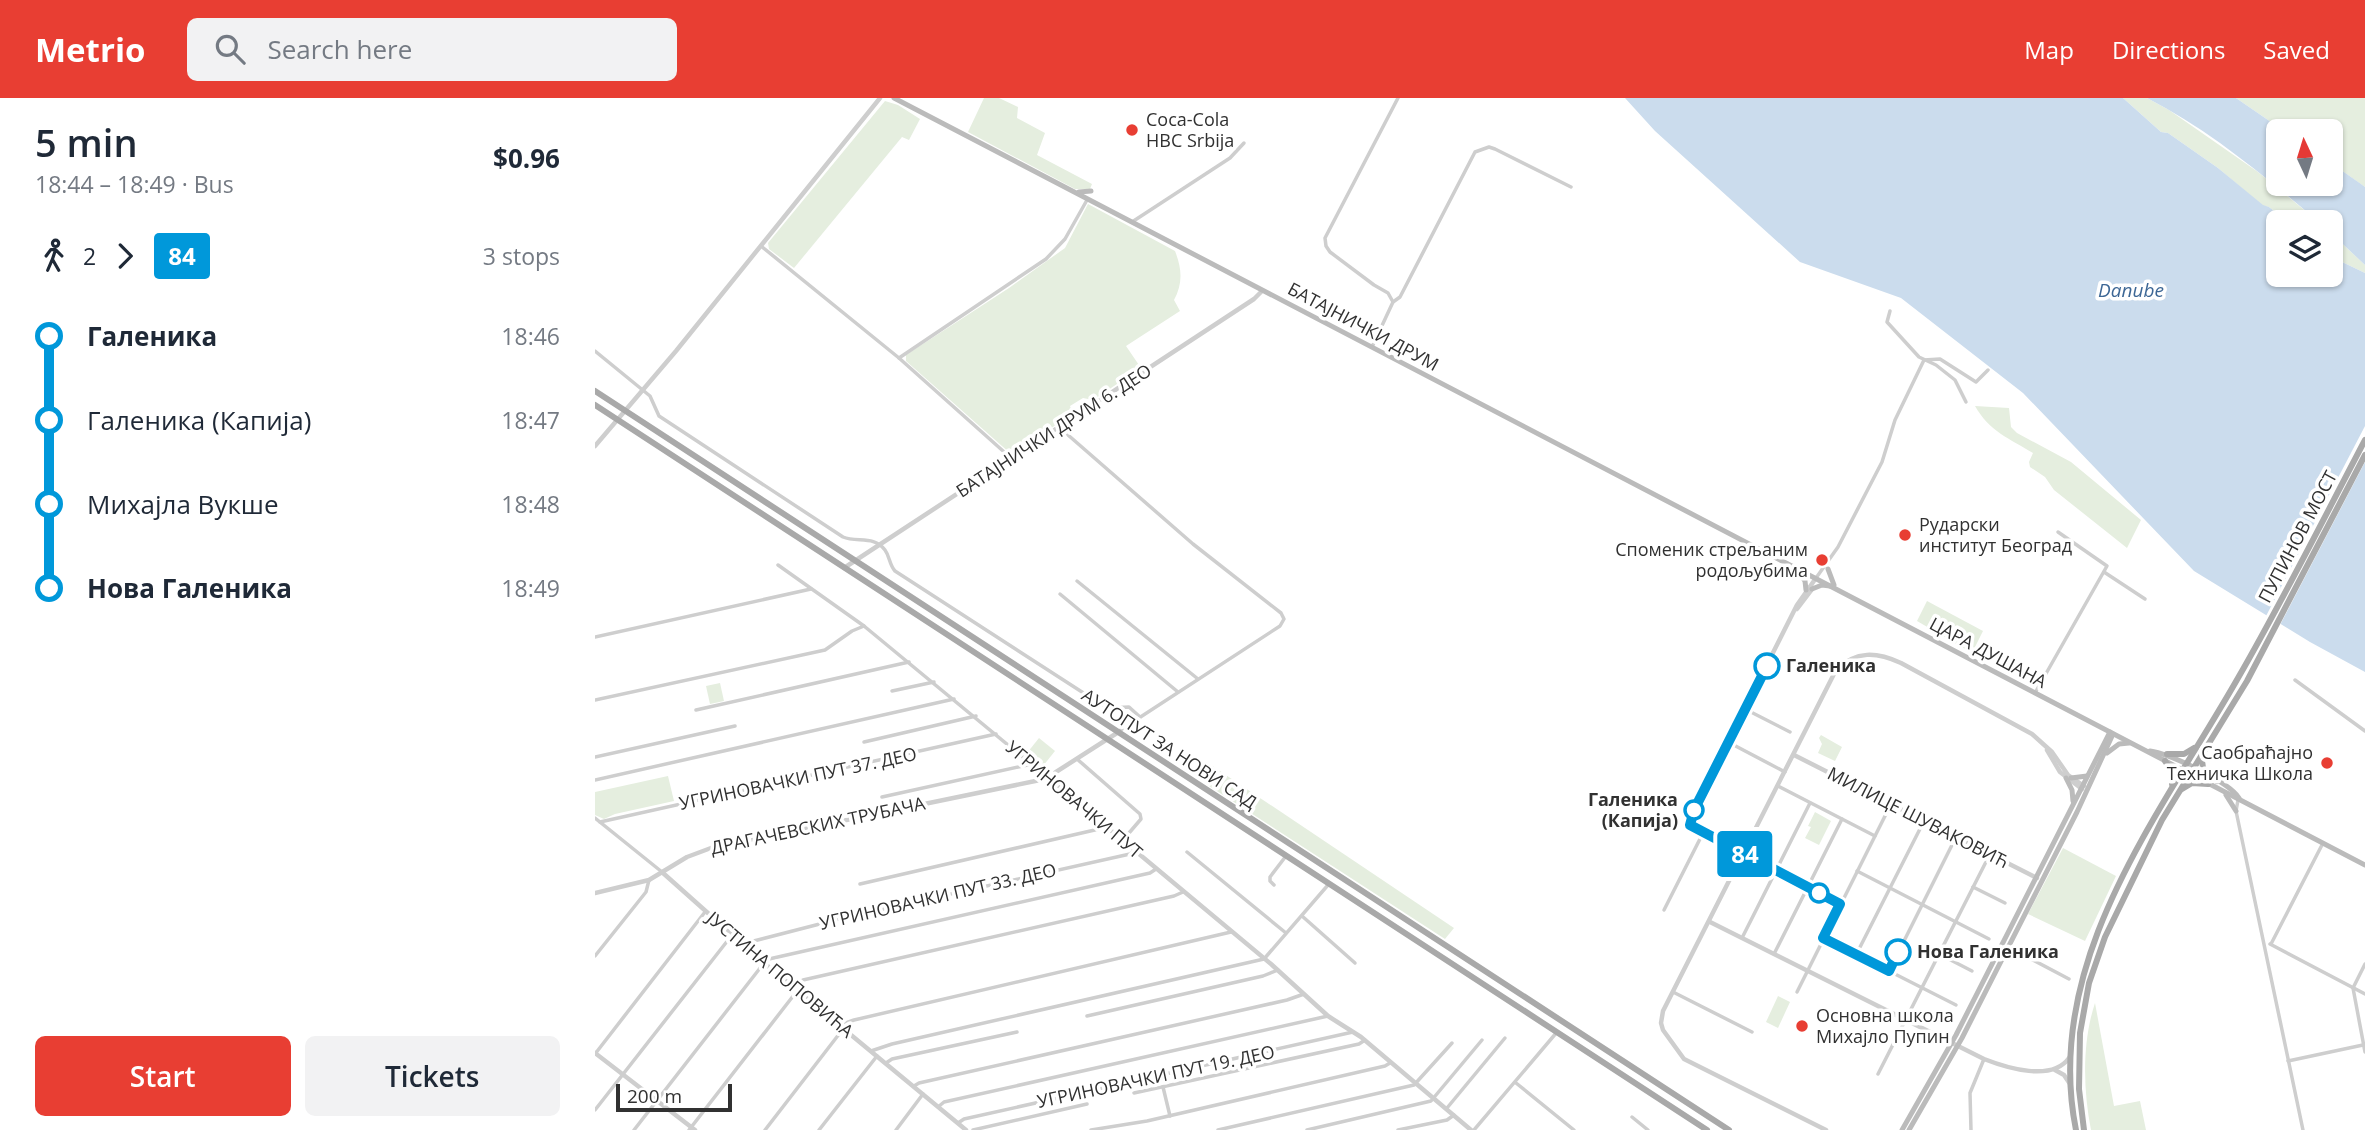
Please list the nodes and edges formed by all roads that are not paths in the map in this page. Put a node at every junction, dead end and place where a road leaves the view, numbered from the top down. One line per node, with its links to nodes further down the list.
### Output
1 (880, 98): 8 (street)
2 (894, 98): 6 (main road, БАТАЈНИЧКИ ДРУМ)
3 (1398, 98): 10 (street)
4 (1244, 143): 7 (street)
5 (1571, 187): 10 (street)
6 (1090, 194): 7 (main road, БАТАЈНИЧКИ ДРУМ); 14 (street)
7 (1131, 222): 9 (main road, БАТАЈНИЧКИ ДРУМ)
8 (761, 246): 14 (street); 17 (street)
9 (1262, 290): 12 (main road, БАТАЈНИЧКИ ДРУМ); 23 (street, БАТАЈНИЧКИ ДРУМ 6. ДЕО)
10 (1393, 303): 12 (street)
11 (1890, 311): 15 (street)
12 (1372, 347): 33 (main road, БАТАЈНИЧКИ ДРУМ)
13 (595, 351): 17 (street)
14 (899, 358): 27 (street)
15 (1924, 360): 16 (street); 19 (street); 30 (street)
16 (1988, 370)
17 (642, 388): 21 (street); 29 (street)
18 (595, 391): 21 (main road, АУТОПУТ ЗА НОВИ САД)
19 (1966, 402)
20 (595, 405): 22 (main road, АУТОПУТ ЗА НОВИ САД)
21 (624, 411): 22 (street); 31 (main road, АУТОПУТ ЗА НОВИ САД)
22 (617, 420): 25 (street); 34 (main road, АУТОПУТ ЗА НОВИ САД)
23 (1061, 428): 27 (street, БАТАЈНИЧКИ ДРУМ 6. ДЕО); 48 (street)
24 (2365, 440): 46 (main road, ПУПИНОВ МОСТ)
25 (595, 446)
26 (2365, 455): 46 (main road, ПУПИНОВ МОСТ)
27 (1012, 459): 29 (street, БАТАЈНИЧКИ ДРУМ 6. ДЕО)
28 (2058, 532): 36 (street)
29 (879, 545): 31 (street, БАТАЈНИЧКИ ДРУМ 6. ДЕО); 59 (street)
30 (1830, 561): 35 (street); 37 (street)
31 (854, 562): 34 (street, БАТАЈНИЧКИ ДРУМ 6. ДЕО); 64 (main road, АУТОПУТ ЗА НОВИ САД)
32 (778, 565): 40 (street, УГРИНОВАЧКИ ПУТ)
33 (1795, 567): 37 (main road, БАТАЈНИЧКИ ДРУМ); 41 (main road)
34 (844, 568): 67 (main road, АУТОПУТ ЗА НОВИ САД)
35 (1828, 569): 37 (street); 39 (main road)
36 (2104, 572): 43 (street); 53 (street)
37 (1818, 579): 39 (main road, ЦАРА ДУШАНА); 41 (street)
38 (1077, 581): 48 (street)
39 (1836, 588): 41 (main road); 53 (main road, ЦАРА ДУШАНА)
40 (811, 589): 44 (street, УГРИНОВАЧКИ ПУТ); 45 (street)
41 (1809, 590): 56 (street)
42 (1060, 594): 52 (street)
43 (2145, 599)
44 (864, 626): 47 (street, УГРИНОВАЧКИ ПУТ); 55 (street)
45 (595, 638)
46 (2259, 649): 69 (main road); 72 (main road)
47 (909, 662): 50 (street, УГРИНОВАЧКИ ПУТ); 57 (street)
48 (1198, 679): 52 (street)
49 (2295, 680): 62 (street)
50 (934, 682): 51 (street); 54 (street, УГРИНОВАЧКИ ПУТ)
51 (892, 691)
52 (1178, 692): 59 (street)
53 (2035, 693): 60 (main road, ЦАРА ДУШАНА)
54 (954, 699): 58 (street, УГРИНОВАЧКИ ПУТ); 85 (street)
55 (595, 700)
56 (1745, 709): 63 (street); 70 (street)
57 (696, 710)
58 (976, 716): 66 (street, УГРИНОВАЧКИ ПУТ); 68 (street)
59 (1140, 717): 64 (street)
60 (2094, 724): 65 (main road, ЦАРА ДУШАНА); 73 (main road)
61 (735, 726): 75 (street)
62 (2365, 731)
63 (1790, 732)
64 (1117, 733): 67 (street); 228 (main road, АУТОПУТ ЗА НОВИ САД)
65 (2112, 733): 71 (main road, ЦАРА ДУШАНА); 73 (main road); 78 (main road)
66 (996, 734): 79 (street, УГРИНОВАЧКИ ПУТ); 101 (street, УГРИНОВАЧКИ ПУТ 37. ДЕО)
67 (1106, 739): 77 (street); 112 (main road, АУТОПУТ ЗА НОВИ САД)
68 (864, 742)
69 (2200, 742): 76 (main road); 80 (main road)
70 (1728, 743): 81 (street); 103 (street)
71 (2131, 743): 76 (main road, ЦАРА ДУШАНА); 78 (main road)
72 (2208, 746): 80 (main road); 86 (main road)
73 (2101, 748): 82 (main road)
74 (1794, 755): 81 (street); 84 (street); 95 (street, МИЛИЦЕ ШУВАКОВИЋ)
75 (595, 757)
76 (2166, 757): 80 (main road, ЦАРА ДУШАНА); 90 (main road)
77 (1077, 758): 83 (street); 106 (street)
78 (2101, 761): 89 (main road)
79 (1032, 764): 83 (street, УГРИНОВАЧКИ ПУТ); 92 (street)
80 (2188, 769): 86 (main road, ЦАРА ДУШАНА); 87 (main road, ЦАРА ДУШАНА); 90 (main road)
81 (1785, 772): 88 (street)
82 (2087, 776): 84 (main road); 89 (main road)
83 (1048, 778): 102 (street, УГРИНОВАЧКИ ПУТ); 117 (street, ДРАГАЧЕВСКИХ ТРУБАЧА)
84 (2069, 778): 89 (street); 96 (main road)
85 (595, 780)
86 (2217, 781): 93 (main road, ЦАРА ДУШАНА)
87 (2208, 784): 90 (main road); 91 (main road, ЦАРА ДУШАНА)
88 (1778, 786): 94 (street); 110 (street)
89 (2085, 788): 96 (main road); 120 (main road)
90 (2175, 791): 118 (main road); 119 (main road)
91 (2224, 793): 93 (main road, ЦАРА ДУШАНА); 97 (main road)
92 (881, 797)
93 (2239, 798): 97 (street); 107 (main road, ЦАРА ДУШАНА)
94 (1810, 803): 99 (street); 115 (street)
95 (1892, 804): 100 (street, МИЛИЦЕ ШУВАКОВИЋ); 104 (street)
96 (2073, 805): 120 (main road)
97 (2236, 811): 146 (street)
98 (595, 818): 101 (street, ЈУСТИНА ПОПОВИЋА)
99 (1842, 819): 104 (street); 125 (street)
100 (1924, 821): 105 (street, МИЛИЦЕ ШУВАКОВИЋ); 127 (street)
101 (600, 822): 117 (street, ЈУСТИНА ПОПОВИЋА)
102 (1106, 826): 106 (street, УГРИНОВАЧКИ ПУТ); 122 (street)
103 (1703, 833): 110 (street); 133 (street)
104 (1875, 836): 116 (street)
105 (1956, 837): 111 (street, МИЛИЦЕ ШУВАКОВИЋ); 132 (street)
106 (1123, 840): 108 (street, УГРИНОВАЧКИ ПУТ)
107 (2323, 843): 113 (main road, ЦАРА ДУШАНА); 145 (street)
108 (1134, 851): 114 (street, УГРИНОВАЧКИ ПУТ); 144 (street, УГРИНОВАЧКИ ПУТ 33. ДЕО)
109 (1187, 852): 139 (street)
110 (1744, 854): 115 (street); 136 (street)
111 (1990, 854): 120 (street, МИЛИЦЕ ШУВАКОВИЋ); 126 (street)
112 (1286, 856): 123 (street); 124 (main road, АУТОПУТ ЗА НОВИ САД)
113 (2365, 865)
114 (1156, 869): 129 (street, УГРИНОВАЧКИ ПУТ); 153 (street)
115 (1776, 871): 125 (street); 141 (street)
116 (1857, 872): 127 (street); 131 (street)
117 (663, 873): 121 (street, ДРАГАЧЕВСКИХ ТРУБАЧА); 134 (street, ЈУСТИНА ПОПОВИЋА)
118 (2125, 874): 119 (main road); 188 (main road)
119 (2133, 878): 234 (main road)
120 (2039, 879): 147 (main road); 183 (main road)
121 (649, 880): 128 (street, ДРАГАЧЕВСКИХ ТРУБАЧА); 151 (street)
122 (860, 884)
123 (1274, 884)
124 (1329, 884): 135 (street); 176 (main road, АУТОПУТ ЗА НОВИ САД)
125 (1808, 887): 131 (street); 148 (street)
126 (1973, 887): 130 (street); 137 (street)
127 (1890, 889): 132 (street); 149 (street)
128 (595, 892)
129 (1183, 892): 138 (street, УГРИНОВАЧКИ ПУТ); 161 (street)
130 (2005, 903)
131 (1840, 904): 142 (street)
132 (1922, 905): 137 (street); 158 (street)
133 (1664, 910)
134 (705, 912): 140 (street, ЈУСТИНА ПОПОВИЋА); 186 (street)
135 (1302, 916): 139 (street); 154 (street)
136 (1710, 922): 141 (street); 165 (street)
137 (1956, 922): 143 (street); 150 (street)
138 (1231, 932): 152 (street, УГРИНОВАЧКИ ПУТ); 173 (street)
139 (1286, 933): 152 (street)
140 (732, 935): 144 (street, ЈУСТИНА ПОПОВИЋА); 194 (street)
141 (1742, 938): 148 (street)
142 (1823, 938): 149 (street); 157 (street)
143 (1989, 939)
144 (742, 944): 153 (street, ЈУСТИНА ПОПОВИЋА)
145 (2271, 944): 146 (street); 163 (street)
146 (2265, 945): 190 (street)
147 (2008, 947): 160 (street); 183 (main road)
148 (1774, 954): 157 (street)
149 (1856, 954): 158 (street)
150 (1939, 954): 159 (street); 162 (street)
151 (595, 956)
152 (1264, 959): 156 (street, УГРИНОВАЧКИ ПУТ); 184 (street)
153 (764, 963): 161 (street, ЈУСТИНА ПОПОВИЋА); 204 (street)
154 (1355, 963)
155 (2365, 964): 163 (street)
156 (1278, 970): 167 (street, УГРИНОВАЧКИ ПУТ); 170 (street)
157 (1807, 971): 166 (street); 172 (street)
158 (1889, 971): 162 (street)
159 (1972, 971)
160 (2069, 979)
161 (792, 985): 164 (street, ЈУСТИНА ПОПОВИЋА)
162 (1922, 988): 169 (street); 172 (street)
163 (2353, 988): 168 (street); 182 (street)
164 (797, 990): 173 (street, ЈУСТИНА ПОПОВИЋА); 213 (street)
165 (1673, 992): 177 (street); 229 (street)
166 (1797, 992)
167 (1304, 994): 171 (street, УГРИНОВАЧКИ ПУТ); 199 (street)
168 (2365, 995)
169 (1956, 1005)
170 (1087, 1016)
171 (1328, 1016): 175 (street, УГРИНОВАЧКИ ПУТ); 206 (street)
172 (1905, 1021): 183 (street); 195 (street)
173 (842, 1027): 184 (street, ЈУСТИНА ПОПОВИЋА); 215 (street)
174 (1017, 1032): 191 (street)
175 (1355, 1032): 179 (street, УГРИНОВАЧКИ ПУТ); 212 (street, УГРИНОВАЧКИ ПУТ 19. ДЕО)
176 (1557, 1032): 196 (street); 227 (main road, АУТОПУТ ЗА НОВИ САД)
177 (1752, 1032)
178 (1505, 1038): 207 (street)
179 (1365, 1040): 192 (street, УГРИНОВАЧКИ ПУТ); 200 (street)
180 (1482, 1040): 203 (street)
181 (1452, 1043): 197 (street)
182 (2364, 1045): 185 (street); 190 (street)
183 (1954, 1046): 189 (street); 230 (main road); 231 (main road)
184 (871, 1051): 187 (street, ЈУСТИНА ПОПОВИЋА)
185 (2365, 1052)
186 (595, 1053): 194 (street)
187 (877, 1056): 191 (street, ЈУСТИНА ПОПОВИЋА); 216 (street)
188 (2071, 1056): 193 (street); 198 (main road)
189 (1984, 1059): 193 (street); 232 (street)
190 (2288, 1061): 235 (street)
191 (886, 1063): 199 (street, ЈУСТИНА ПОПОВИЋА)
192 (1390, 1063): 197 (street, УГРИНОВАЧКИ ПУТ); 210 (street)
193 (2055, 1070): 198 (street)
194 (623, 1074): 204 (street); 208 (street)
195 (1878, 1074)
196 (1515, 1082): 224 (street); 225 (street)
197 (1416, 1085): 203 (street, УГРИНОВАЧКИ ПУТ); 221 (street)
198 (2071, 1085): 233 (main road)
199 (914, 1086): 202 (street, ЈУСТИНА ПОПОВИЋА)
200 (1163, 1086): 201 (street); 210 (street)
201 (1134, 1093)
202 (923, 1094): 206 (street, ЈУСТИНА ПОПОВИЋА); 217 (street)
203 (1435, 1099): 207 (street, УГРИНОВАЧКИ ПУТ); 222 (street)
204 (657, 1100): 213 (street); 214 (street)
205 (1087, 1104): 219 (street)
206 (938, 1107): 212 (street, ЈУСТИНА ПОПОВИЋА)
207 (1447, 1108): 209 (street, УГРИНОВАЧКИ ПУТ)
208 (595, 1110)
209 (1454, 1115): 223 (street); 224 (street, УГРИНОВАЧКИ ПУТ)
210 (1170, 1116): 220 (street)
211 (1632, 1117): 226 (street)
212 (958, 1123): 218 (street, ЈУСТИНА ПОПОВИЋА)
213 (692, 1129)
214 (634, 1130)
215 (765, 1130)
216 (819, 1130)
217 (896, 1130)
218 (966, 1130)
219 (973, 1130)
220 (1091, 1130)
221 (1219, 1130)
222 (1307, 1130)
223 (1398, 1130)
224 (1473, 1130)
225 (1574, 1130)
226 (1648, 1130)
227 (1707, 1130)
228 (1729, 1130)
229 (1826, 1130)
230 (1902, 1130)
231 (1909, 1130)
232 (1971, 1130)
233 (2076, 1130)
234 (2084, 1130)
235 (2303, 1130)

